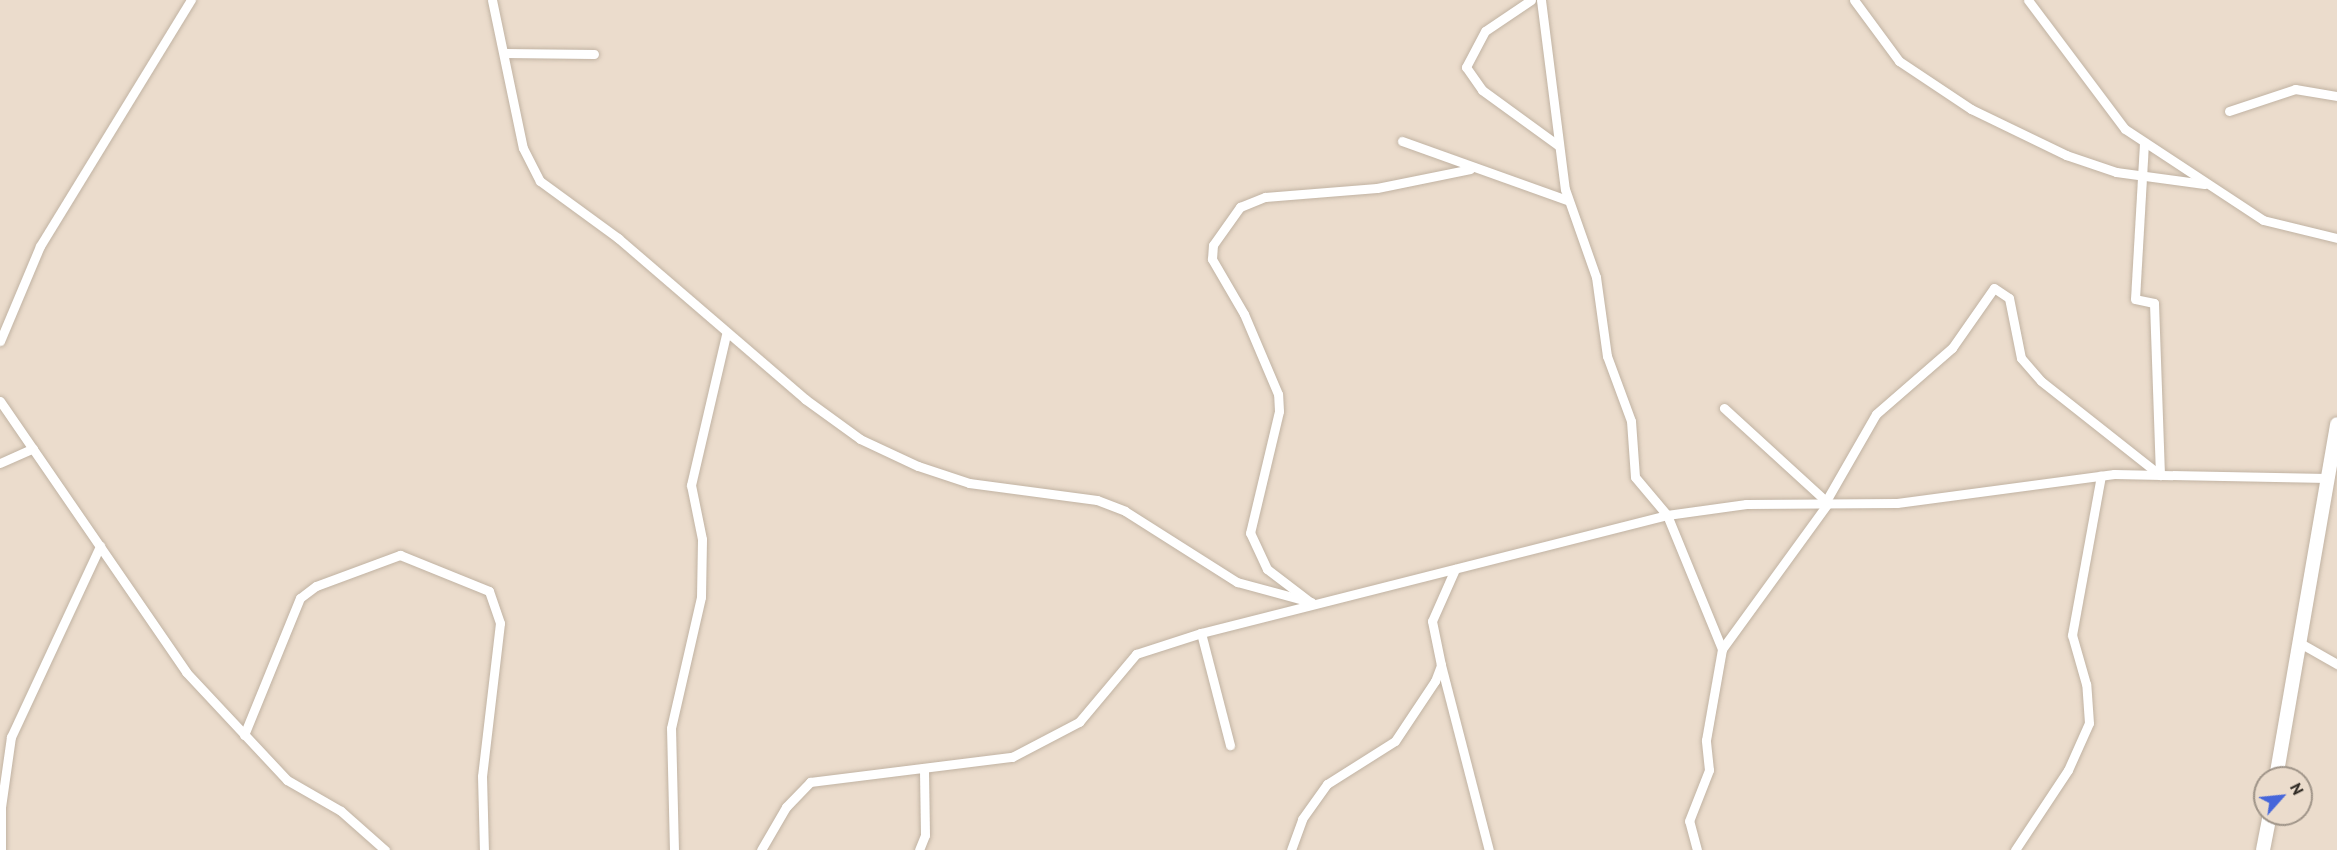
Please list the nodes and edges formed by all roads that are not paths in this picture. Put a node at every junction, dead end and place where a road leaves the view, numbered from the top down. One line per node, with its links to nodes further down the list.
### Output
1 (191, 0): 20 (street)
2 (492, 0): 7 (street)
3 (1531, 0): 13 (street)
4 (1541, 0): 13 (street)
5 (1854, 0): 15 (street)
6 (2028, 0): 12 (street)
7 (505, 53): 8 (street); 19 (street)
8 (594, 54)
9 (2337, 96): 10 (street)
10 (2229, 111)
11 (1402, 141): 14 (street)
12 (2144, 143): 15 (street); 16 (street)
13 (1559, 146): 17 (street)
14 (1470, 169): 17 (street); 33 (street)
15 (2138, 176): 16 (street); 26 (street)
16 (2204, 184): 18 (street)
17 (1567, 200): 30 (street)
18 (2337, 238)
19 (726, 334): 33 (street); 47 (street)
20 (0, 341)
21 (0, 401): 24 (street)
22 (1724, 408): 29 (street)
23 (2337, 424): 28 (main road)
24 (33, 448): 25 (street); 31 (street)
25 (0, 463)
26 (2160, 475): 27 (street); 28 (street); 29 (street)
27 (2101, 476): 29 (street); 53 (street)
28 (2327, 478): 35 (main road)
29 (1827, 502): 30 (street); 36 (street)
30 (1667, 515): 32 (street); 36 (street)
31 (100, 546): 39 (street); 44 (street)
32 (1455, 569): 33 (street); 38 (street)
33 (1315, 604): 34 (street)
34 (1202, 633): 40 (street); 42 (street)
35 (2300, 643): 37 (street); 41 (main road)
36 (1722, 649): 52 (street)
37 (2337, 664)
38 (1441, 665): 50 (street); 51 (street)
39 (244, 735): 45 (street); 46 (street)
40 (1230, 745)
41 (2278, 766)
42 (924, 768): 48 (street); 49 (street)
43 (2268, 826): 54 (main road)
44 (1, 850)
45 (385, 850)
46 (484, 850)
47 (674, 850)
48 (761, 850)
49 (919, 850)
50 (1291, 850)
51 (1489, 850)
52 (1697, 850)
53 (2015, 850)
54 (2263, 850)

